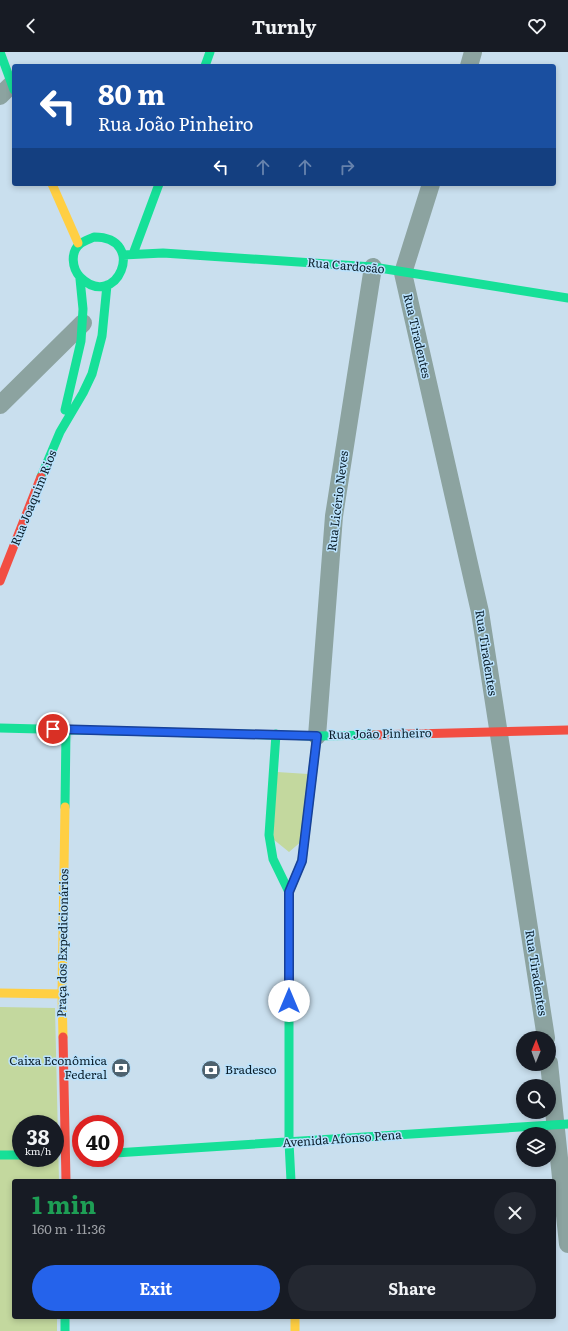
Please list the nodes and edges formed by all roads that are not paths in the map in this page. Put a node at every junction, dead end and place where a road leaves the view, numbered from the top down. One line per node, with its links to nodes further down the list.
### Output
1 (0, 52): 6 (main road)
2 (210, 52): 4 (main road)
3 (473, 52): 5 (street)
4 (206, 64)
5 (470, 64)
6 (8, 90)
7 (53, 186): 10 (main road)
8 (158, 186): 11 (main road)
9 (430, 186): 14 (street)
10 (78, 244): 12 (main road); 15 (main road)
11 (133, 254): 12 (main road, Rua Cardosão); 13 (main road, Rua Cardosão)
12 (123, 255): 16 (main road)
13 (373, 267): 14 (main road, Rua Cardosão); 27 (street, Rua Licério Neves)
14 (403, 272): 17 (main road, Rua Cardosão); 25 (street, Rua Tiradentes)
15 (80, 279): 16 (main road); 18 (main road, Rua Joaquim Rios)
16 (107, 285): 20 (main road, Rua Joaquim Rios)
17 (568, 298)
18 (83, 323): 19 (street); 20 (main road, Rua Joaquim Rios)
19 (0, 405)
20 (58, 438): 21 (main road, Rua Joaquim Rios)
21 (0, 581)
22 (0, 728): 23 (main road, Rua João Pinheiro)
23 (66, 730): 26 (main road, Rua João Pinheiro); 30 (main road, Praça dos Expedicionários)
24 (568, 730): 25 (main road, Rua João Pinheiro)
25 (498, 732): 27 (main road, Rua João Pinheiro); 31 (street, Rua Tiradentes)
26 (276, 734): 27 (main road, Rua João Pinheiro); 28 (main road)
27 (317, 736): 28 (main road)
28 (289, 892): 34 (main road)
29 (0, 993): 30 (main road)
30 (62, 994): 39 (main road, Praça dos Expedicionários)
31 (545, 1031)
32 (551, 1071): 33 (street)
33 (562, 1124): 34 (main road, Avenida Afonso Pena); 42 (street)
34 (289, 1142): 35 (main road, Avenida Afonso Pena); 41 (main road)
35 (124, 1152)
36 (0, 1155): 37 (main road)
37 (12, 1155)
38 (64, 1156): 39 (main road)
39 (70, 1156): 40 (main road, Praça dos Expedicionários)
40 (66, 1179)
41 (291, 1179)
42 (568, 1244)
43 (65, 1319): 45 (main road)
44 (295, 1319): 46 (main road)
45 (65, 1331)
46 (295, 1331)

